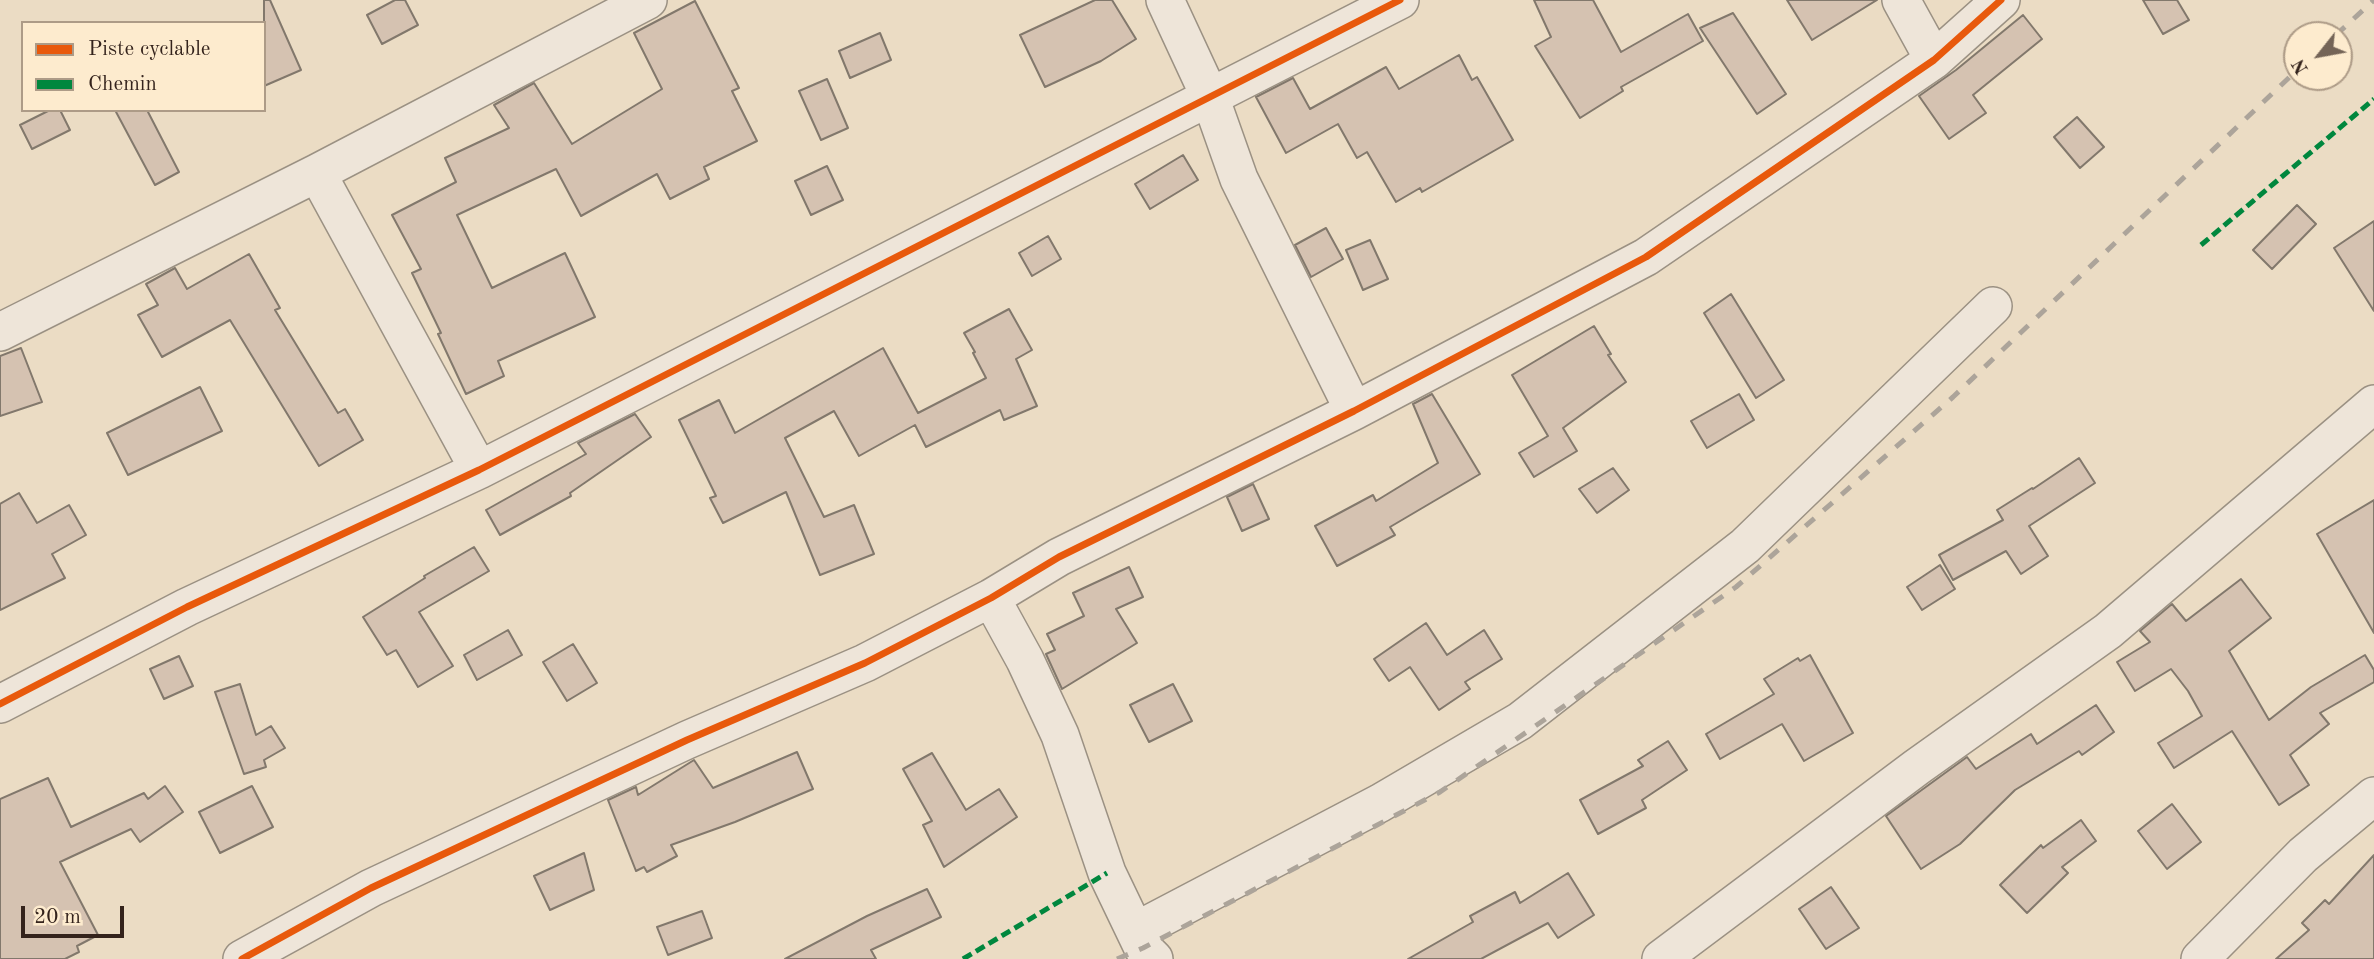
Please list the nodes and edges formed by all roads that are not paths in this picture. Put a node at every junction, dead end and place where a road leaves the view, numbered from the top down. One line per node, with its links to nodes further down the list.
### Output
1 (648, 0): 8 (street)
2 (1165, 0): 7 (street)
3 (1400, 0): 7 (street)
4 (1901, 0): 6 (street)
5 (2001, 0): 6 (street)
6 (1934, 60): 12 (street)
7 (1210, 97): 12 (street); 13 (street)
8 (317, 173): 10 (street); 13 (street)
9 (1993, 306): 17 (street)
10 (0, 332)
11 (2374, 404): 19 (street)
12 (1353, 411): 14 (street)
13 (479, 470): 15 (street)
14 (991, 597): 17 (street); 18 (street)
15 (0, 704)
16 (2374, 796): 20 (street)
17 (1145, 945)
18 (242, 959)
19 (1661, 959)
20 (2200, 959)

